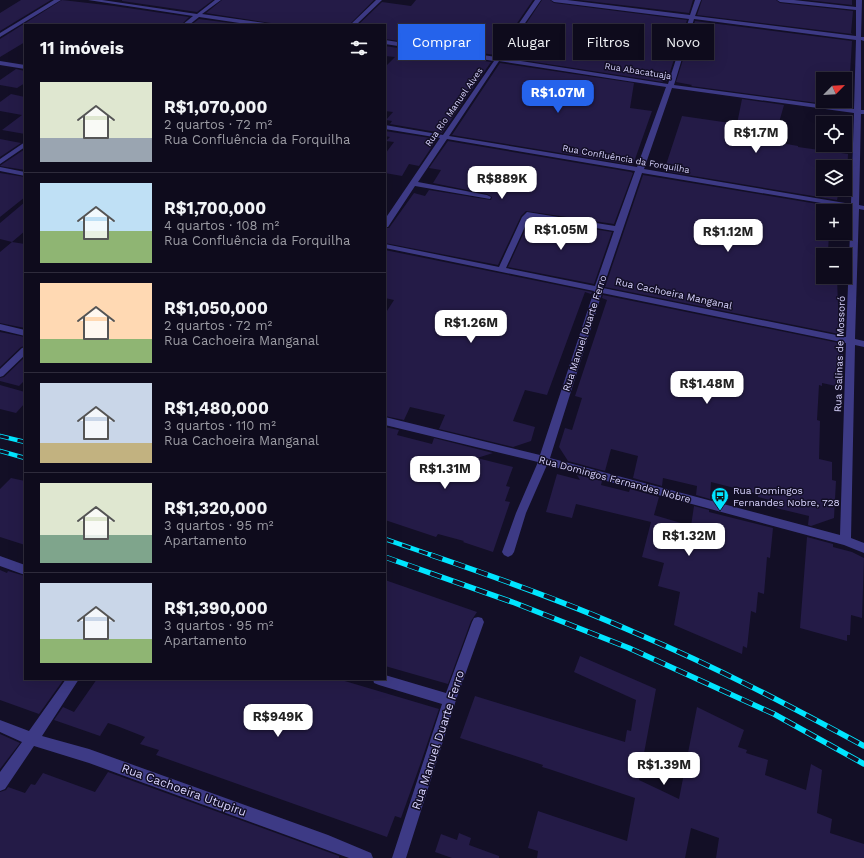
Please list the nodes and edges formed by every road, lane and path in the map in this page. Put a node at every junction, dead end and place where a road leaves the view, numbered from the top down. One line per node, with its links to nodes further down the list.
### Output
1 (58, 0): 17 (street)
2 (91, 0): 11 (street)
3 (218, 0): 11 (street)
4 (379, 0): 15 (street)
5 (538, 0): 16 (street, Rua Rio Manuel Alves)
6 (554, 0): 12 (street)
7 (698, 0): 12 (street, Rua Manuel Duarte Ferro)
8 (780, 0): 10 (street)
9 (859, 0): 10 (street, Rua Salinas de Mossoró)
10 (859, 9): 18 (street, Rua Salinas de Mossoró)
11 (198, 16): 13 (street); 14 (street)
12 (693, 18): 18 (street); 25 (street, Rua Manuel Duarte Ferro)
13 (186, 24)
14 (257, 24)
15 (354, 24)
16 (522, 24)
17 (0, 35)
18 (861, 39): 26 (street, Rua Salinas de Mossoró)
19 (386, 42): 20 (street, Rua Abacatuaja)
20 (493, 58)
21 (497, 60): 28 (street, Rua Rio Manuel Alves)
22 (504, 60): 25 (street, Rua Abacatuaja)
23 (0, 63): 24 (street)
24 (24, 67)
25 (670, 86): 26 (street, Rua Abacatuaja); 32 (street, Rua Manuel Duarte Ferro)
26 (861, 112): 36 (street, Rua Salinas de Mossoró)
27 (386, 127): 28 (street, Rua Confluência da Forquilha)
28 (444, 137): 32 (street, Rua Confluência da Forquilha); 34 (street, Rua Rio Manuel Alves)
29 (24, 145): 30 (street)
30 (0, 162)
31 (0, 169): 33 (street)
32 (639, 170): 36 (street, Rua Confluência da Forquilha); 38 (street, Rua Manuel Duarte Ferro)
33 (24, 174)
34 (413, 183): 35 (street); 37 (street, Rua Rio Manuel Alves)
35 (487, 197)
36 (860, 207): 44 (street, Rua Salinas de Mossoró)
37 (386, 224)
38 (618, 229): 40 (street); 41 (street, Rua Manuel Duarte Ferro)
39 (386, 246): 40 (street, Rua Cachoeira Manganal)
40 (502, 269): 41 (street, Rua Cachoeira Manganal)
41 (598, 289): 44 (street, Rua Cachoeira Manganal); 49 (street, Rua Manuel Duarte Ferro)
42 (0, 327): 43 (street)
43 (24, 333)
44 (850, 340): 45 (street, Rua Cachoeira Manganal); 50 (street, Rua Salinas de Mossoró)
45 (864, 344)
46 (24, 351): 47 (street)
47 (0, 374)
48 (386, 421): 49 (street, Rua Domingos Fernandes Nobre)
49 (544, 460): 50 (street, Rua Domingos Fernandes Nobre); 52 (street, Rua Manuel Duarte Ferro)
50 (845, 540): 51 (street, Rua Domingos Fernandes Nobre)
51 (864, 548)
52 (508, 552)
53 (0, 561): 54 (street)
54 (24, 570)
55 (478, 622): 58 (street, Rua Manuel Duarte Ferro)
56 (72, 680): 60 (street)
57 (382, 680): 58 (street)
58 (450, 700): 63 (street, Rua Manuel Duarte Ferro)
59 (0, 726): 60 (street, Rua Cachoeira Utupiru)
60 (31, 739): 61 (street); 62 (street, Rua Cachoeira Utupiru)
61 (0, 784)
62 (366, 858)
63 (398, 858)

